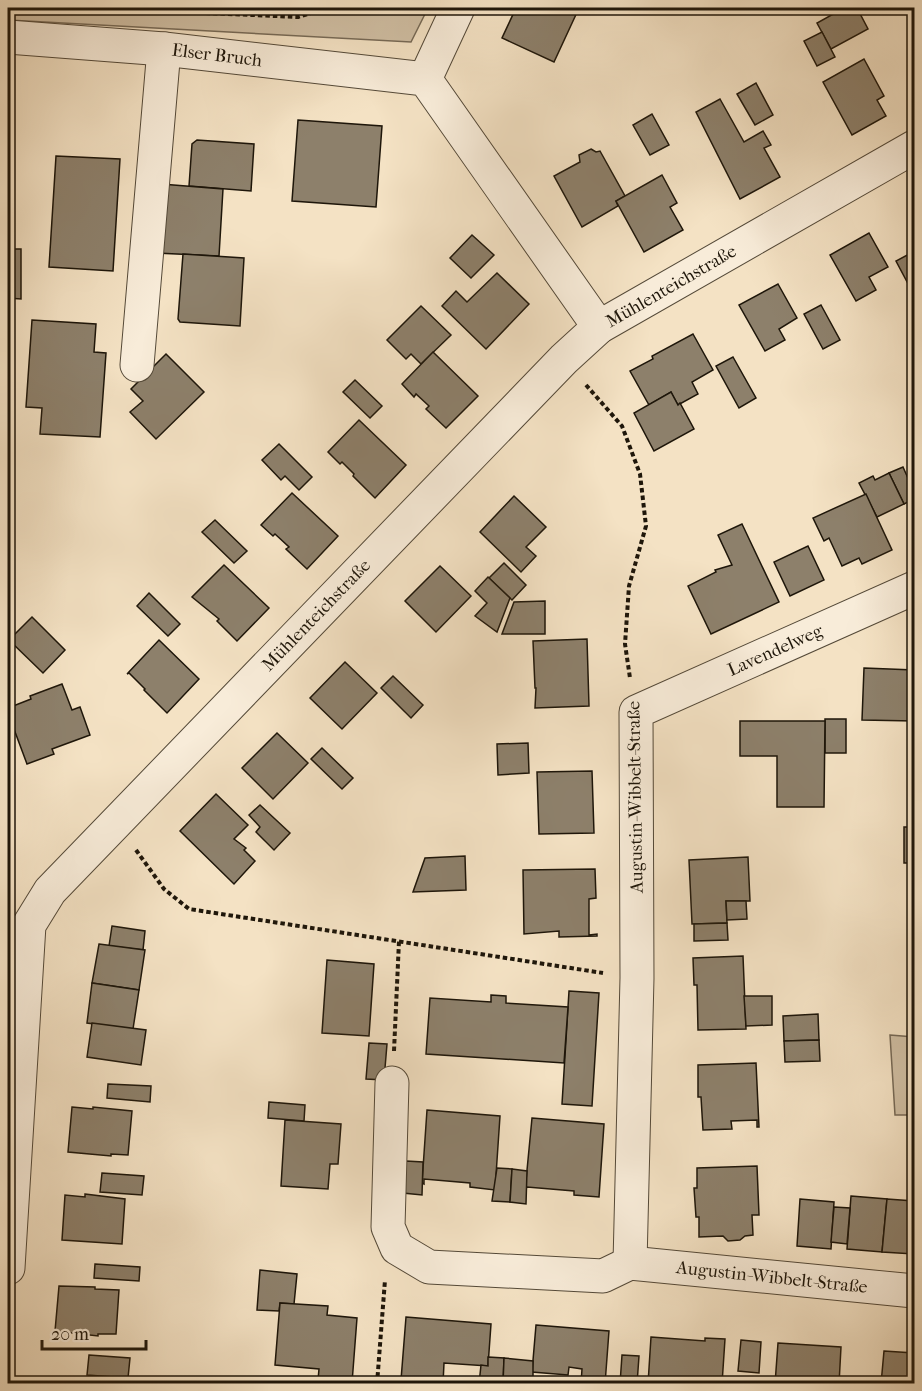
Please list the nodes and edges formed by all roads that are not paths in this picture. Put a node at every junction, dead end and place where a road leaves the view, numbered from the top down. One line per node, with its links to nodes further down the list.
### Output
1 (458, 8): 4 (street)
2 (8, 37): 3 (street, Elser Bruch)
3 (164, 49): 4 (street, Elser Bruch); 7 (street)
4 (425, 79): 6 (street)
5 (915, 147): 6 (street, Mühlenteichstraße)
6 (599, 327): 10 (street, Mühlenteichstraße)
7 (137, 365)
8 (915, 588): 9 (street, Lavendelweg)
9 (636, 712): 12 (street, Augustin-Wibbelt-Straße)
10 (18, 919): 13 (street, Mühlenteichstraße)
11 (392, 1083): 12 (street)
12 (630, 1263): 14 (street, Augustin-Wibbelt-Straße)
13 (8, 1268)
14 (915, 1291)

